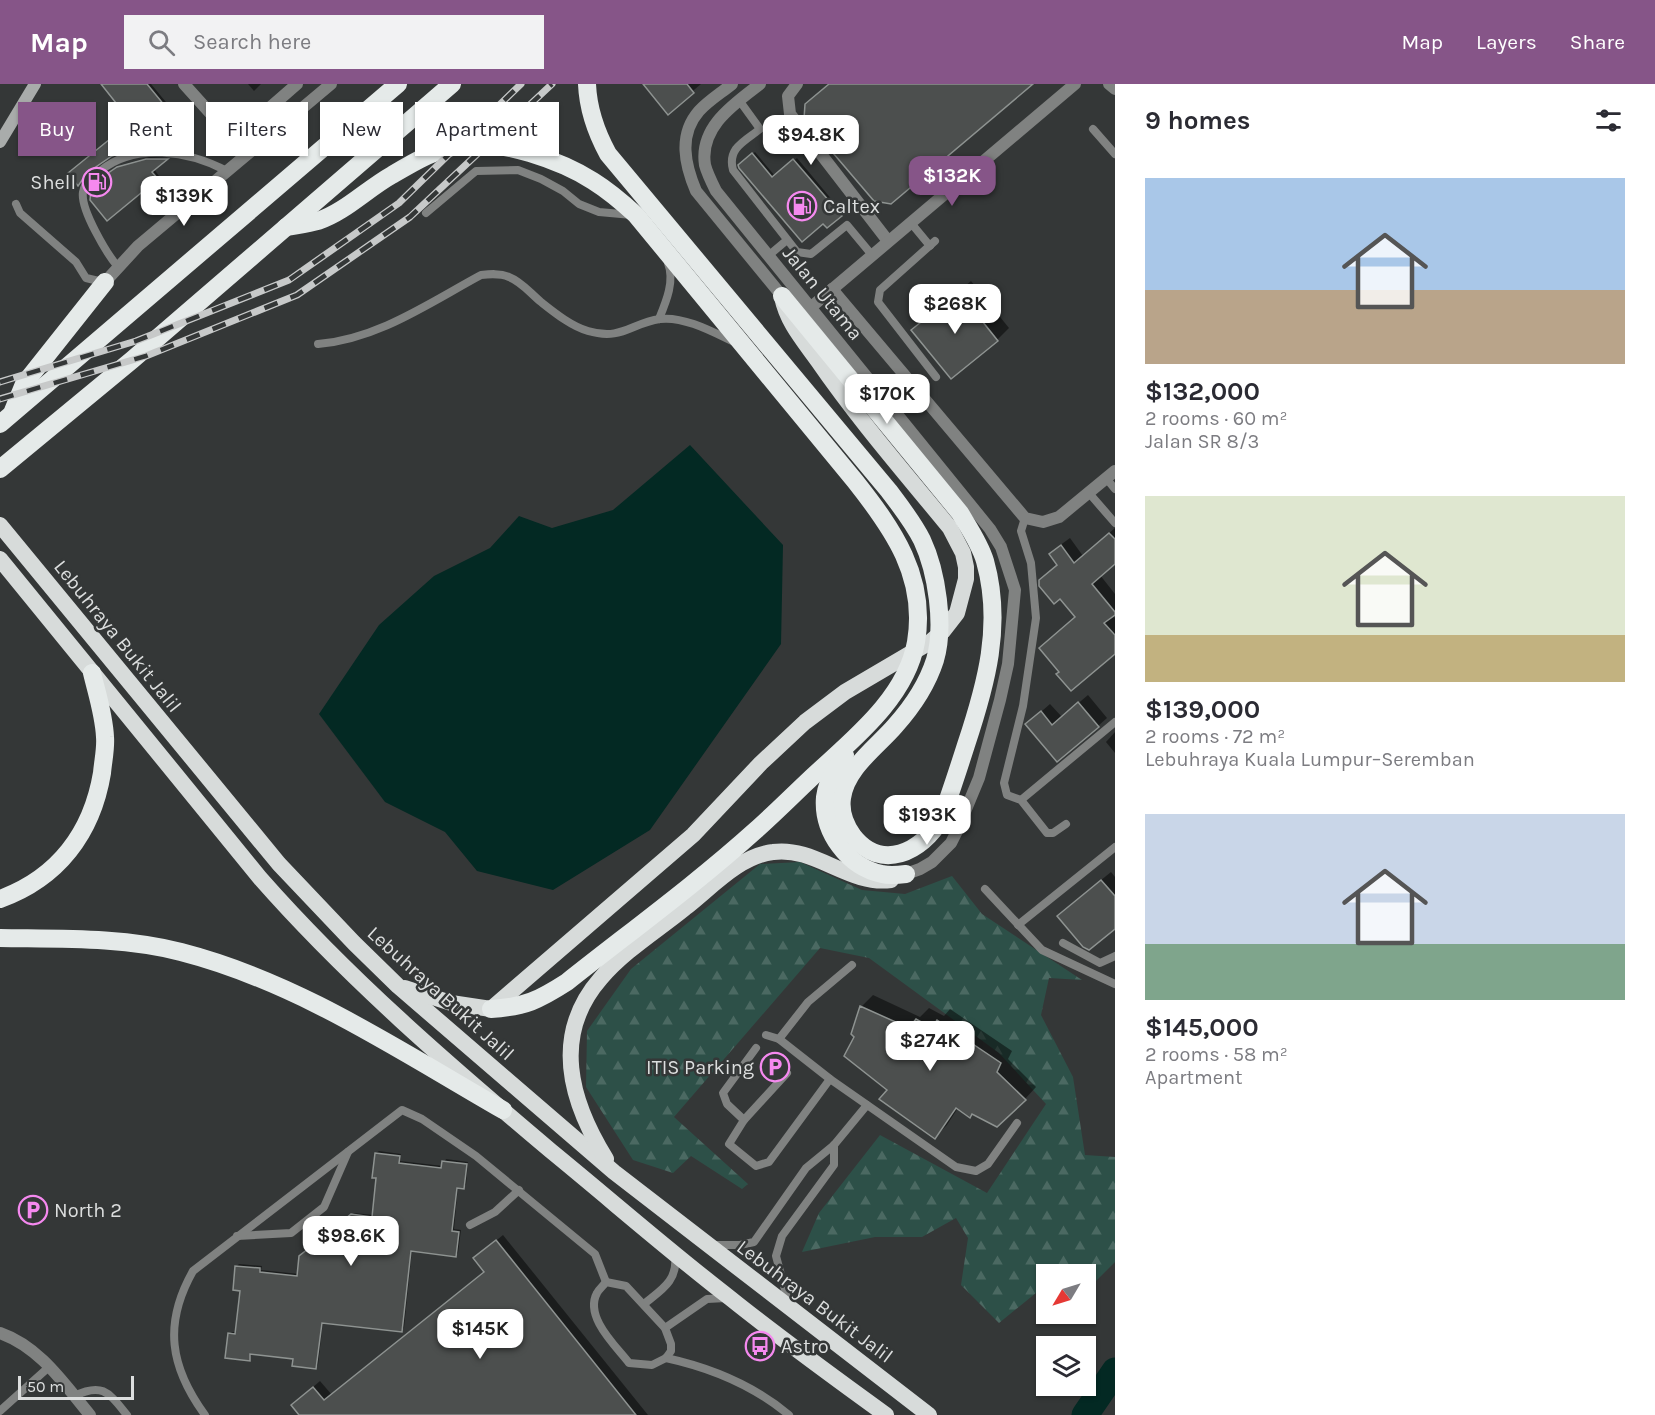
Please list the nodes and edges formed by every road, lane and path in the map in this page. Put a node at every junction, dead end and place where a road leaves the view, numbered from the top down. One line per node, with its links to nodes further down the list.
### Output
1 (35, 84): 19 (main road)
2 (184, 84): 17 (street)
3 (297, 84): 15 (street)
4 (331, 84): 16 (street)
5 (398, 84): 42 (highway)
6 (452, 84): 27 (highway)
7 (587, 84): 36 (highway)
8 (732, 84): 36 (street, Jalan Utama)
9 (760, 84): 14 (street, Jalan Utama)
10 (797, 84): 29 (street)
11 (1075, 84): 26 (street)
12 (1109, 84): 13 (street)
13 (1115, 89)
14 (739, 100): 28 (lane); 32 (street, Jalan Utama)
15 (276, 102)
16 (308, 103)
17 (206, 108)
18 (1092, 129): 20 (lane)
19 (0, 142)
20 (1115, 153)
21 (246, 156): 22 (street)
22 (227, 171): 33 (street); 33 (lane)
23 (16, 204): 34 (lane)
24 (426, 213): 25 (lane)
25 (636, 215): 27 (highway); 30 (highway)
26 (911, 223): 29 (street); 41 (lane)
27 (286, 227): 43 (highway)
28 (787, 240): 31 (lane); 32 (lane)
29 (888, 241): 31 (street)
30 (661, 246): 38 (lane); 40 (highway)
31 (872, 255): 35 (street)
32 (768, 256): 37 (street, Jalan Utama)
33 (118, 267): 34 (street)
34 (105, 282): 42 (highway)
35 (832, 289): 37 (street); 47 (street)
36 (782, 296): 67 (highway)
37 (810, 308): 57 (street, Jalan Utama)
38 (659, 319): 39 (lane); 40 (lane)
39 (318, 344)
40 (741, 344): 53 (highway)
41 (936, 377)
42 (6, 418)
43 (0, 469)
44 (1111, 475): 45 (lane); 46 (street)
45 (1115, 489)
46 (1089, 493): 47 (street); 48 (lane)
47 (1025, 518): 54 (lane)
48 (1115, 523)
49 (5, 532): 66 (highway, Lebuhraya Bukit Jalil)
50 (0, 559): 51 (highway)
51 (92, 674): 59 (highway); 74 (highway)
52 (1115, 722): 54 (lane)
53 (857, 736): 57 (highway); 67 (highway)
54 (1021, 800): 55 (lane)
55 (1066, 824)
56 (1115, 847): 60 (lane)
57 (906, 874): 79 (highway)
58 (985, 889): 60 (lane)
59 (0, 899)
60 (1018, 925): 65 (lane)
61 (0, 938): 74 (highway)
62 (1063, 943): 63 (lane)
63 (1115, 956)
64 (852, 965): 69 (lane)
65 (1115, 984)
66 (398, 986): 67 (highway); 79 (highway, Lebuhraya Bukit Jalil)
67 (491, 1009)
68 (766, 1035): 69 (lane)
69 (779, 1039): 72 (lane)
70 (756, 1048): 75 (lane)
71 (787, 1073): 75 (lane)
72 (830, 1079): 73 (lane); 75 (lane)
73 (867, 1105): 76 (lane); 77 (lane)
74 (503, 1110): 84 (highway)
75 (744, 1120)
76 (1017, 1123)
77 (834, 1145): 83 (lane); 88 (lane)
78 (348, 1151): 80 (lane); 82 (lane); 82 (lane)
79 (614, 1172): 83 (highway, Lebuhraya Bukit Jalil)
80 (519, 1190): 81 (lane); 85 (lane)
81 (470, 1225)
82 (236, 1236): 97 (lane)
83 (707, 1245): 88 (highway, Lebuhraya Bukit Jalil)
84 (674, 1252): 86 (highway); 87 (lane)
85 (606, 1282): 87 (lane); 91 (lane)
86 (731, 1299): 89 (lane); 99 (highway)
87 (644, 1304): 89 (lane)
88 (790, 1308): 100 (highway, Lebuhraya Bukit Jalil)
89 (665, 1328): 91 (lane)
90 (0, 1333): 92 (street)
91 (666, 1358): 98 (lane)
92 (50, 1366): 93 (street); 94 (lane)
93 (74, 1396): 95 (street); 96 (lane)
94 (0, 1411)
95 (90, 1415)
96 (127, 1415)
97 (205, 1415)
98 (789, 1415)
99 (886, 1415)
100 (929, 1415)

